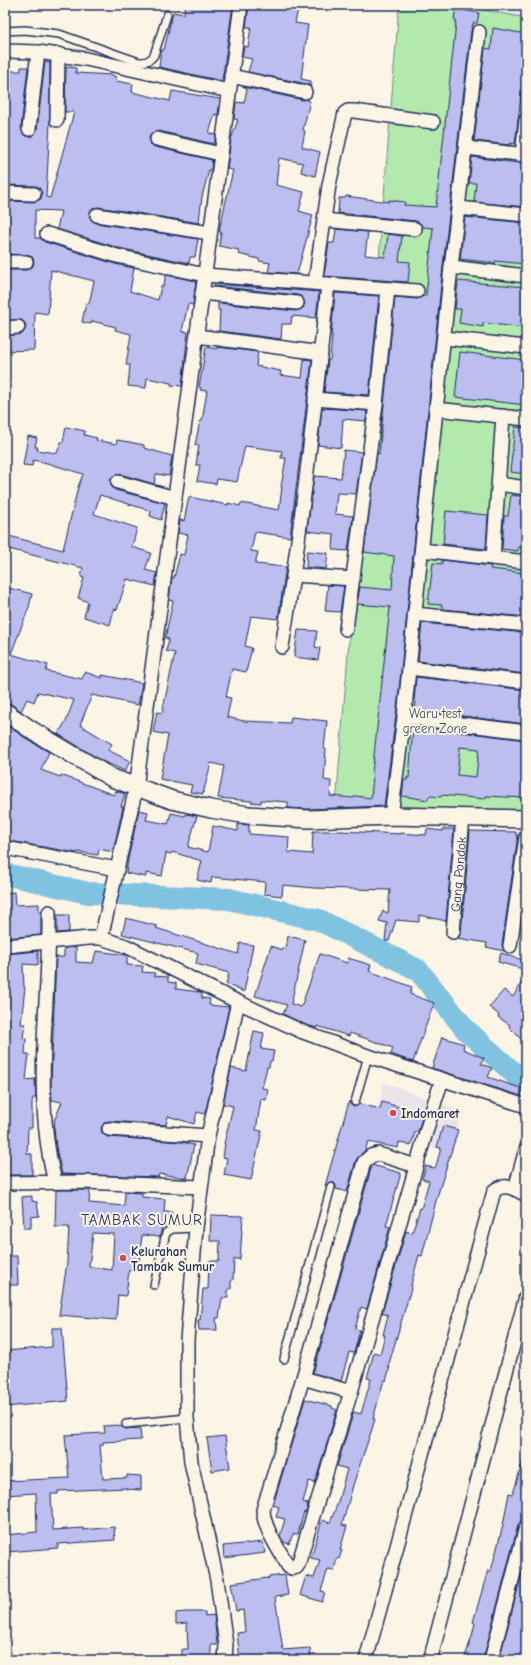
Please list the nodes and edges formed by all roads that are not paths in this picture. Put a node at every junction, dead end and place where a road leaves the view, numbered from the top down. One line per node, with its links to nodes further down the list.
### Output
1 (241, 5): 8 (street)
2 (167, 14): 3 (lane)
3 (5, 31)
4 (479, 32): 16 (street)
5 (5, 51): 6 (street)
6 (38, 52): 7 (street); 14 (street)
7 (58, 54): 9 (street); 11 (street)
8 (231, 76): 9 (street); 10 (street)
9 (229, 91): 17 (street)
10 (305, 92)
11 (57, 120)
12 (526, 120): 18 (street)
13 (432, 122): 24 (street)
14 (29, 129)
15 (157, 139): 17 (street)
16 (466, 148): 18 (street); 21 (street)
17 (220, 154): 26 (street)
18 (524, 155)
19 (5, 193): 20 (street)
20 (34, 194)
21 (459, 208): 23 (street); 30 (street)
22 (97, 214): 26 (street)
23 (526, 215)
24 (324, 220): 25 (street); 33 (street)
25 (415, 229)
26 (210, 233): 31 (street)
27 (47, 234): 31 (street)
28 (5, 262): 29 (street)
29 (26, 262)
30 (451, 267): 32 (street); 40 (street)
31 (205, 275): 33 (street); 37 (street)
32 (526, 276)
33 (315, 283): 34 (street)
34 (328, 284): 35 (street); 42 (street)
35 (388, 289): 36 (street); 44 (street)
36 (417, 291)
37 (202, 293): 38 (street); 39 (street)
38 (297, 303)
39 (197, 336): 42 (street); 51 (street)
40 (445, 338): 41 (street); 45 (street)
41 (526, 347)
42 (321, 353): 43 (street)
43 (315, 399): 44 (street); 55 (street)
44 (376, 404): 56 (street)
45 (438, 409): 46 (street); 52 (street)
46 (503, 416): 47 (street); 49 (street)
47 (526, 419)
48 (118, 482): 51 (street)
49 (499, 484): 50 (street); 53 (street)
50 (526, 488)
51 (175, 498): 66 (street)
52 (422, 550): 53 (street); 57 (street)
53 (493, 558): 54 (street)
54 (526, 562)
55 (294, 575): 56 (street); 60 (street)
56 (353, 579): 59 (street)
57 (414, 614): 58 (street); 61 (street)
58 (526, 625)
59 (346, 628)
60 (282, 647)
61 (408, 668): 62 (street); 64 (street)
62 (526, 682)
63 (5, 712): 66 (street)
64 (404, 717): 65 (street); 67 (street)
65 (526, 732)
66 (136, 788): 67 (street); 72 (street)
67 (391, 816): 68 (street)
68 (463, 817): 69 (street); 74 (street, Gang Pondok)
69 (526, 819)
70 (526, 837): 78 (street)
71 (5, 848): 72 (street)
72 (116, 874): 75 (street)
73 (49, 912): 76 (street)
74 (453, 932)
75 (101, 938): 76 (street); 79 (street)
76 (49, 942): 77 (street); 88 (street)
77 (5, 946)
78 (510, 946)
79 (238, 1002): 80 (street); 85 (street)
80 (368, 1056): 81 (street); 82 (lane)
81 (441, 1082): 83 (street); 87 (street)
82 (355, 1102)
83 (526, 1106)
84 (109, 1129): 85 (street)
85 (208, 1136): 90 (street)
86 (526, 1148): 92 (street)
87 (416, 1166): 97 (street); 98 (street)
88 (55, 1182): 89 (street); 90 (street)
89 (5, 1183)
90 (201, 1187): 93 (street)
91 (331, 1187): 96 (lane)
92 (521, 1192): 103 (street)
93 (196, 1228): 94 (lane); 99 (street)
94 (154, 1285)
95 (526, 1296): 104 (street)
96 (284, 1359)
97 (303, 1378): 98 (street); 98 (street)
98 (351, 1392)
99 (187, 1418): 100 (lane); 102 (street)
100 (126, 1424)
101 (526, 1527): 105 (street)
102 (225, 1660)
103 (367, 1660)
104 (428, 1660)
105 (491, 1660)

